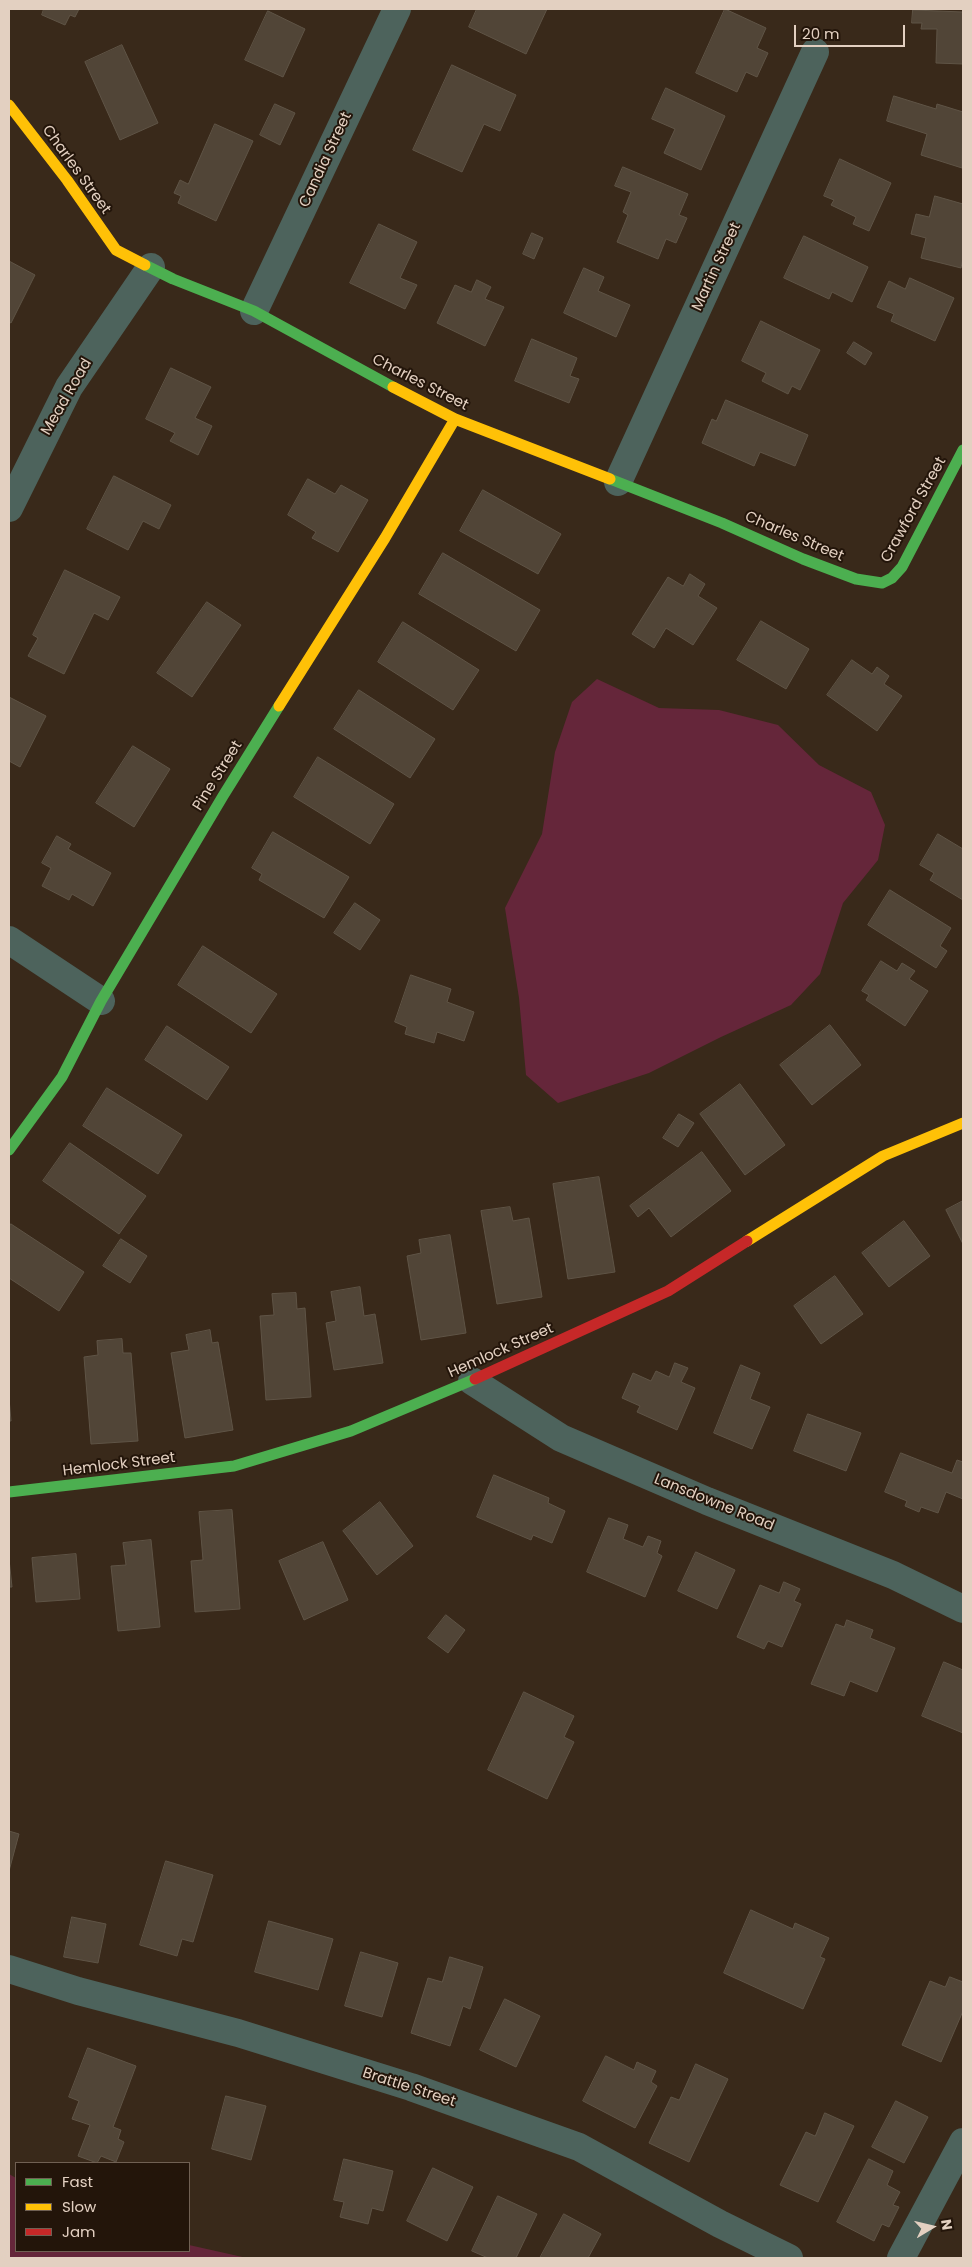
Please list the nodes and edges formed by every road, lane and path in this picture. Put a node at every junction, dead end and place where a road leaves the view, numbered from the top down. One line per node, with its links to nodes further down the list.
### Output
1 (396, 9): 5 (street, Candia Street)
2 (815, 52): 8 (street, Martin Street)
3 (9, 105): 4 (street, Charles Street)
4 (151, 268): 5 (street, Charles Street); 9 (street, Mead Road)
5 (254, 311): 6 (street, Charles Street)
6 (454, 419): 8 (street, Charles Street); 12 (street, Pine Street)
7 (963, 450): 10 (street, Crawford Street)
8 (618, 482): 10 (street, Charles Street)
9 (9, 508)
10 (887, 581)
11 (9, 940): 12 (street)
12 (101, 1001): 14 (street, Pine Street)
13 (963, 1123): 15 (street, Hemlock Street)
14 (9, 1150)
15 (472, 1381): 16 (street, Hemlock Street); 17 (street, Lansdowne Road)
16 (9, 1492)
17 (963, 1609)
18 (9, 1969): 20 (street, Brattle Street)
19 (963, 2142): 21 (street)
20 (789, 2258)
21 (901, 2258)

